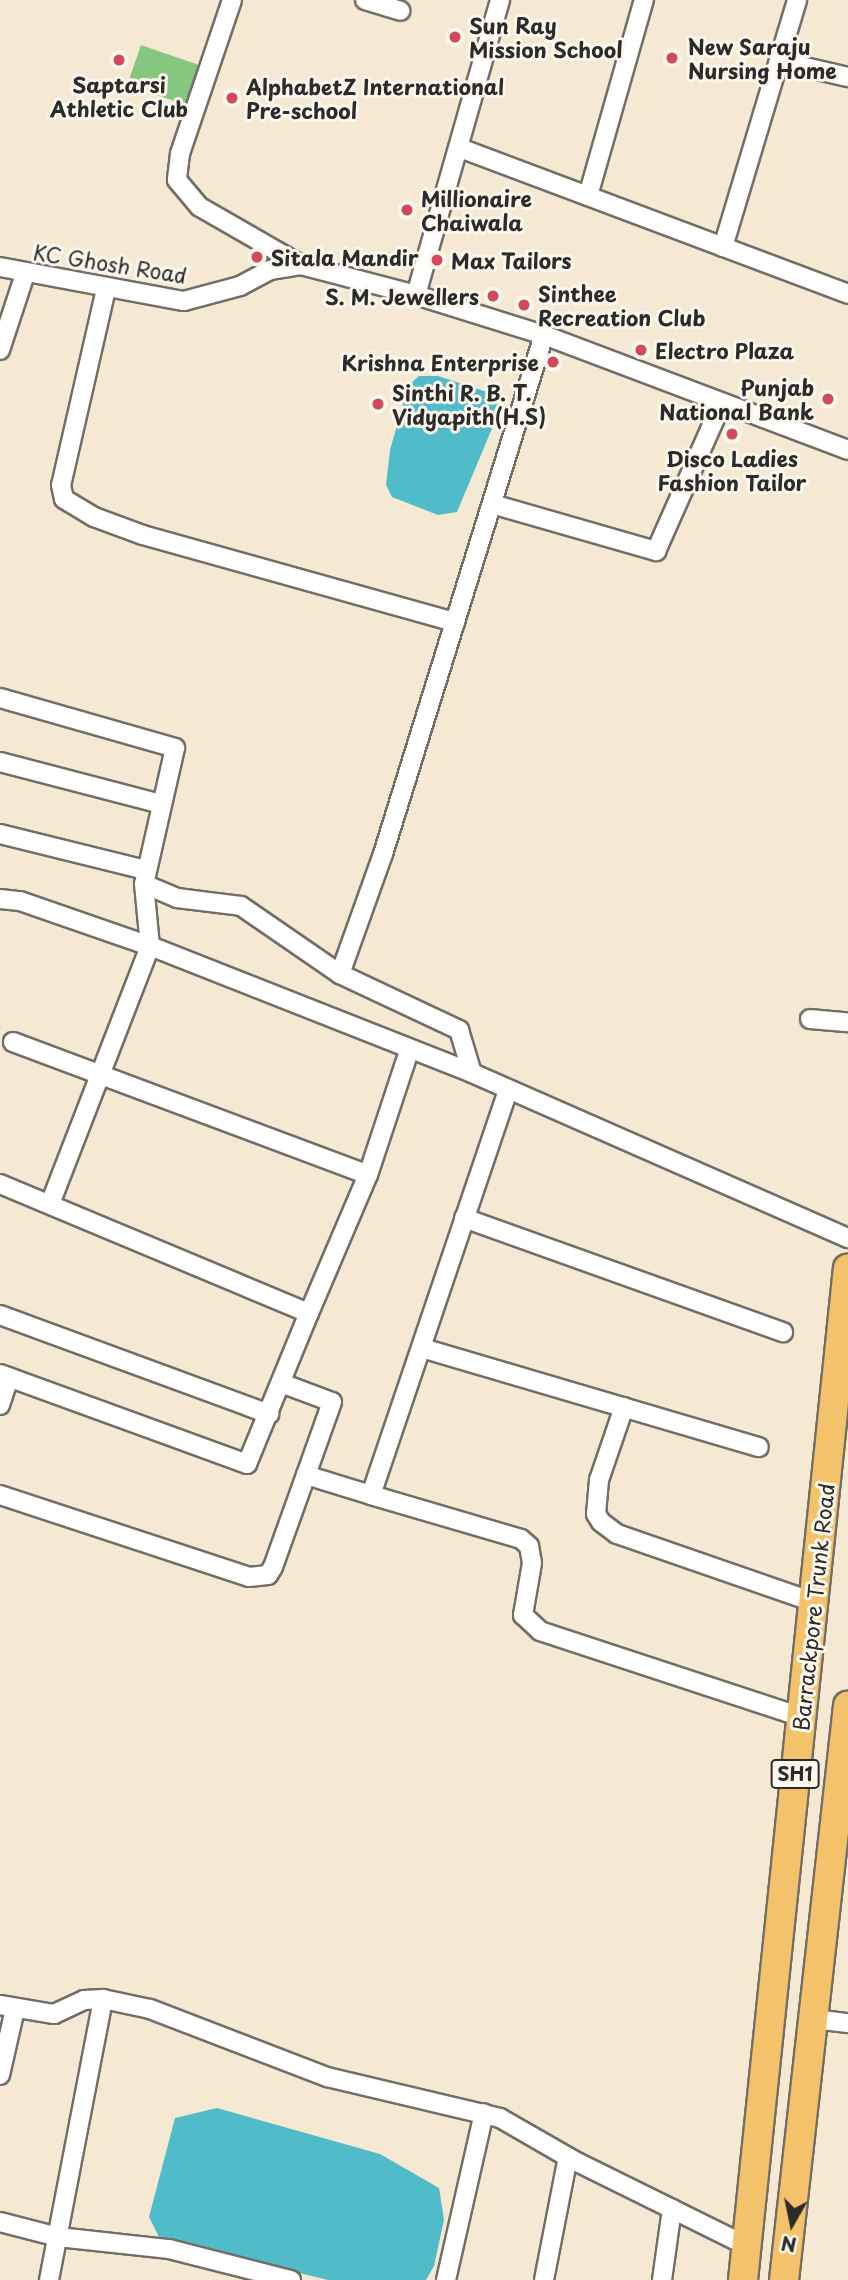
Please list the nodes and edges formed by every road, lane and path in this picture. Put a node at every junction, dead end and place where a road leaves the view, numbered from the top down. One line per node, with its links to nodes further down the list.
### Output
1 (232, 0): 12 (street)
2 (365, 0): 6 (street)
3 (500, 0): 9 (street)
4 (644, 0): 10 (street)
5 (797, 0): 7 (street)
6 (400, 10)
7 (779, 61): 8 (street); 11 (street)
8 (848, 77)
9 (460, 148): 10 (street); 17 (street)
10 (588, 196): 11 (street)
11 (723, 247): 16 (street)
12 (301, 265): 15 (street, KC Ghosh Road); 17 (street, KC Ghosh Road)
13 (0, 267): 14 (street, KC Ghosh Road)
14 (25, 274): 15 (street, KC Ghosh Road); 19 (street)
15 (106, 289): 23 (street)
16 (848, 294)
17 (416, 295): 18 (street, KC Ghosh Road)
18 (544, 335): 20 (street, KC Ghosh Road); 22 (street)
19 (0, 350)
20 (722, 405): 21 (street, KC Ghosh Road); 22 (street)
21 (848, 450)
22 (492, 505): 23 (street)
23 (455, 622): 31 (street)
24 (0, 698): 26 (street)
25 (0, 762): 26 (street)
26 (161, 804): 28 (street)
27 (0, 834): 28 (street)
28 (145, 877): 30 (street); 31 (street)
29 (0, 899): 30 (street)
30 (150, 947): 35 (street); 36 (street)
31 (340, 974): 37 (street)
32 (810, 1019): 33 (street)
33 (848, 1022)
34 (13, 1042): 36 (street)
35 (410, 1051): 37 (street); 39 (street)
36 (98, 1073): 39 (street); 41 (street)
37 (472, 1073): 38 (street)
38 (508, 1090): 42 (street); 43 (street)
39 (368, 1175): 45 (street)
40 (0, 1184): 41 (street)
41 (50, 1204): 45 (street)
42 (464, 1218): 47 (street); 48 (street)
43 (848, 1238)
44 (848, 1268): 58 (main road, Barrackpore Trunk Road / SH1)
45 (309, 1313): 50 (street)
46 (0, 1315): 53 (street)
47 (783, 1332)
48 (422, 1348): 52 (street); 57 (street)
49 (5, 1376): 51 (street); 53 (street)
50 (281, 1383): 53 (street); 55 (street)
51 (0, 1405)
52 (624, 1407): 54 (street); 58 (street)
53 (269, 1414)
54 (759, 1447)
55 (306, 1475): 56 (street); 57 (street)
56 (0, 1495)
57 (371, 1495): 60 (street)
58 (811, 1601): 60 (main road, Barrackpore Trunk Road / SH1)
59 (848, 1706): 63 (main road, SH1)
60 (801, 1717): 71 (main road, Barrackpore Trunk Road / SH1)
61 (103, 1999): 62 (street); 66 (street); 70 (street)
62 (7, 2007): 65 (street)
63 (814, 2019): 64 (street); 79 (main road, SH1)
64 (848, 2024)
65 (0, 2075)
66 (484, 2113): 67 (street); 75 (street)
67 (568, 2157): 68 (street); 76 (street)
68 (672, 2209): 71 (street); 77 (street)
69 (0, 2222): 70 (street)
70 (58, 2236): 72 (street); 73 (street)
71 (747, 2246): 78 (main road, Barrackpore Trunk Road / SH1)
72 (273, 2278): 74 (street)
73 (50, 2280)
74 (291, 2280)
75 (446, 2280)
76 (544, 2280)
77 (662, 2280)
78 (743, 2280)
79 (784, 2280)

